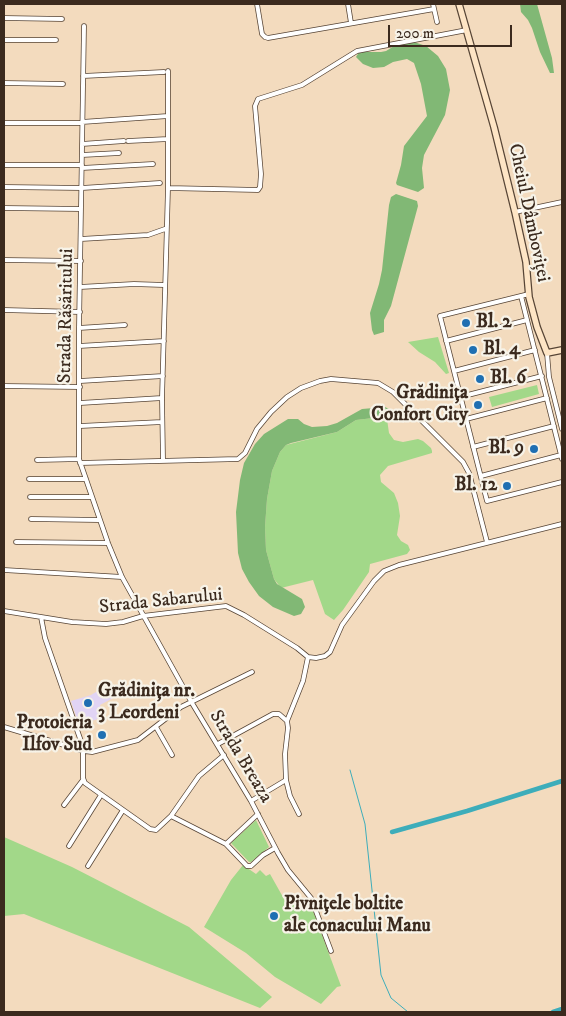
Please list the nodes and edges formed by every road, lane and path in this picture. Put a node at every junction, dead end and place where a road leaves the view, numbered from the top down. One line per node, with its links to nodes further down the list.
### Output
1 (257, 4): 2 (street); 9 (street)
2 (265, 4)
3 (348, 4): 9 (street)
4 (459, 4): 11 (street, Cheiul Dâmboviței)
5 (433, 6): 8 (street); 9 (street)
6 (4, 18): 7 (street)
7 (62, 19)
8 (437, 22)
9 (352, 23)
10 (84, 26): 14 (street, Strada Răsăritului)
11 (467, 30): 30 (street); 34 (street, Cheiul Dâmboviței)
12 (4, 40): 13 (street)
13 (56, 40)
14 (83, 76): 17 (street); 18 (street, Strada Răsăritului)
15 (4, 83): 16 (street)
16 (63, 84)
17 (168, 116): 18 (street); 20 (street)
18 (82, 122): 19 (street); 21 (street, Strada Răsăritului)
19 (4, 123)
20 (168, 139): 21 (street); 30 (street)
21 (82, 144): 23 (street, Strada Răsăritului)
22 (119, 153): 23 (street)
23 (82, 155): 26 (street, Strada Răsăritului)
24 (153, 164): 26 (street)
25 (4, 165): 26 (street)
26 (82, 167): 29 (street, Strada Răsăritului)
27 (160, 183): 29 (street)
28 (4, 187): 29 (street)
29 (82, 188): 33 (street, Strada Răsăritului)
30 (168, 188): 35 (street)
31 (562, 202): 34 (street)
32 (4, 208): 33 (street)
33 (81, 209): 36 (street, Strada Răsăritului)
34 (515, 212): 41 (street, Cheiul Dâmboviței)
35 (165, 229): 36 (street); 39 (street)
36 (81, 239): 38 (street, Strada Răsăritului)
37 (4, 260): 38 (street)
38 (81, 261): 40 (street, Strada Răsăritului)
39 (164, 285): 40 (street); 48 (street)
40 (80, 286): 44 (street, Strada Răsăritului)
41 (529, 294): 42 (street); 53 (street, Cheiul Dâmboviței)
42 (521, 296): 45 (street); 49 (street)
43 (4, 310): 44 (street)
44 (80, 312): 47 (street, Strada Răsăritului)
45 (528, 320): 49 (street); 51 (street)
46 (125, 325): 47 (street)
47 (80, 328): 50 (street, Strada Răsăritului)
48 (164, 341): 50 (street); 55 (street)
49 (446, 341): 54 (street)
50 (79, 346): 57 (street, Strada Răsăritului)
51 (535, 350): 54 (street); 56 (street)
52 (562, 350): 53 (street)
53 (547, 353): 60 (street, Cheiul Dâmboviței)
54 (454, 371): 62 (street)
55 (163, 376): 57 (street); 63 (street)
56 (542, 376): 61 (street); 62 (street)
57 (80, 380): 59 (street, Strada Răsăritului)
58 (4, 386): 59 (street)
59 (80, 387): 64 (street, Strada Răsăritului)
60 (553, 393): 61 (street); 69 (street, Cheiul Dâmboviței)
61 (546, 396): 65 (street); 68 (street)
62 (460, 397): 65 (street)
63 (162, 398): 64 (street); 66 (street)
64 (80, 403): 67 (street, Strada Răsăritului)
65 (466, 419): 70 (street)
66 (162, 422): 67 (street); 73 (street)
67 (80, 426): 74 (street, Strada Răsăritului)
68 (554, 426): 70 (street); 71 (street)
69 (562, 429)
70 (473, 447): 75 (street)
71 (562, 457): 75 (street)
72 (37, 460): 74 (street)
73 (163, 460): 74 (street); 85 (street)
74 (80, 461): 77 (street, Strada Răsăritului)
75 (481, 476): 78 (street)
76 (29, 479): 77 (street)
77 (86, 479): 80 (street, Strada Răsăritului)
78 (562, 482)
79 (30, 497): 80 (street)
80 (92, 497): 82 (street, Strada Răsăritului)
81 (31, 519): 82 (street)
82 (99, 520): 86 (street, Strada Răsăritului)
83 (562, 524): 85 (street)
84 (16, 542): 86 (street)
85 (487, 542): 92 (street)
86 (108, 544): 88 (street, Strada Răsăritului)
87 (4, 570): 88 (street)
88 (122, 577): 90 (street, Strada Breaza)
89 (4, 611): 91 (street, Strada Sabarului)
90 (143, 616): 91 (street, Strada Sabarului); 92 (street, Strada Sabarului); 94 (street, Strada Breaza)
91 (41, 617): 99 (street)
92 (308, 657): 95 (street)
93 (252, 672): 94 (street)
94 (192, 703): 97 (street); 98 (street, Strada Breaza)
95 (287, 721): 98 (street); 103 (street)
96 (4, 727): 99 (street)
97 (156, 727): 99 (street); 100 (street)
98 (218, 744): 101 (street, Strada Breaza)
99 (84, 751): 102 (street)
100 (172, 755)
101 (224, 755): 105 (street, Strada Breaza); 110 (street)
102 (83, 780): 104 (street); 106 (street)
103 (286, 780): 105 (street); 109 (street)
104 (101, 795): 107 (street); 112 (street)
105 (251, 801): 108 (street, Strada Breaza)
106 (64, 805)
107 (123, 810): 110 (street); 114 (street)
108 (258, 814): 111 (street); 113 (street, Strada Breaza)
109 (299, 814)
110 (171, 816): 111 (street)
111 (226, 844): 113 (street)
112 (69, 846)
113 (275, 848): 115 (street, Strada Breaza)
114 (88, 866)
115 (331, 951)

